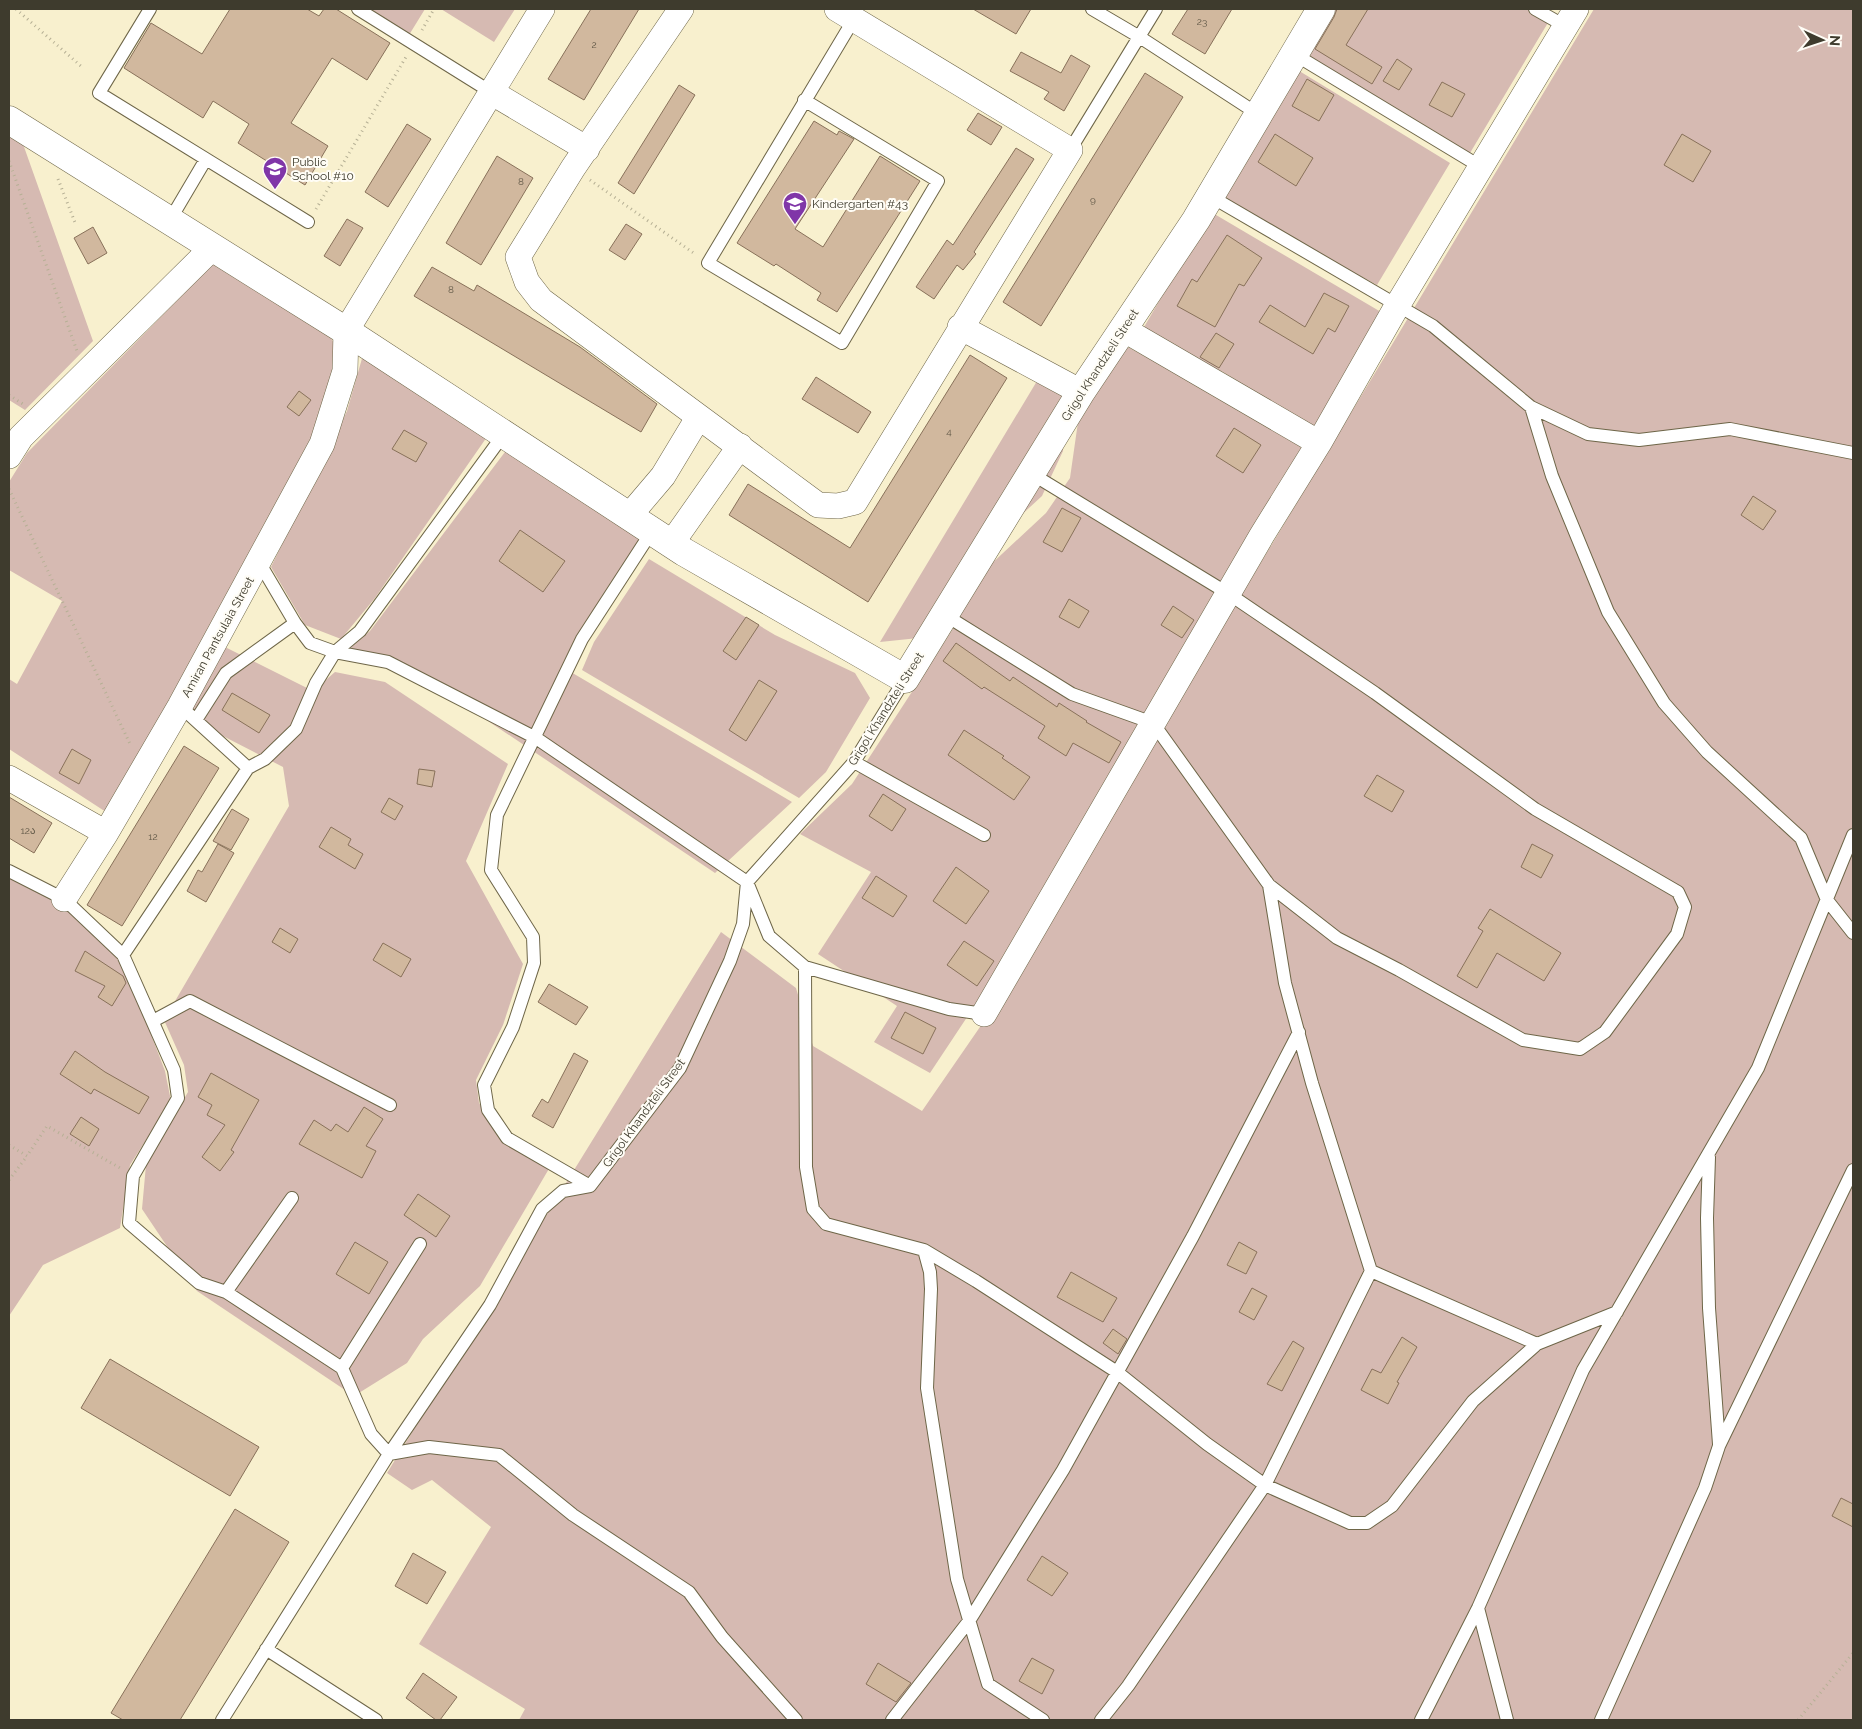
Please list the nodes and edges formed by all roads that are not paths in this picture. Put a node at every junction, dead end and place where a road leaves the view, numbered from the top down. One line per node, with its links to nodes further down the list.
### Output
1 (150, 9): 19 (lane)
2 (358, 9): 13 (lane)
3 (542, 9): 13 (street)
4 (681, 9): 18 (street)
5 (1092, 9): 11 (lane)
6 (1156, 9): 11 (lane)
7 (1321, 9): 12 (street, Grigol Khandzteli Street)
8 (1535, 9): 10 (lane)
9 (845, 14): 14 (lane); 17 (street)
10 (1570, 18): 20 (street)
11 (1138, 36): 15 (lane); 17 (lane)
12 (1294, 54): 15 (street, Grigol Khandzteli Street); 20 (lane)
13 (491, 92): 18 (street); 28 (street)
14 (804, 100): 14 (lane)
15 (1258, 114): 21 (street, Grigol Khandzteli Street)
16 (9, 120): 22 (street)
17 (1070, 150): 26 (street)
18 (580, 158): 31 (street)
19 (206, 159): 22 (lane); 23 (lane)
20 (1481, 167): 25 (street)
21 (1210, 196): 25 (lane); 27 (street, Grigol Khandzteli Street)
22 (170, 220): 24 (street)
23 (308, 222)
24 (213, 247): 28 (street); 33 (street)
25 (1397, 306): 30 (lane); 34 (street)
26 (960, 327): 29 (street); 35 (street)
27 (1123, 329): 29 (street, Grigol Khandzteli Street); 34 (street)
28 (346, 330): 32 (street); 40 (street, Amiran Pantsulaia Street)
29 (1081, 392): 37 (street, Grigol Khandzteli Street)
30 (1531, 407): 36 (lane); 59 (lane)
31 (698, 418): 35 (street); 38 (street)
32 (504, 434): 38 (street); 44 (lane)
33 (13, 441)
34 (1319, 443): 41 (street)
35 (740, 446): 39 (street)
36 (1853, 453)
37 (1032, 474): 41 (lane); 42 (street, Grigol Khandzteli Street)
38 (629, 516): 39 (street)
39 (662, 537): 45 (street); 48 (lane)
40 (259, 562): 43 (lane); 46 (street, Amiran Pantsulaia Street)
41 (1228, 594): 47 (street); 57 (lane)
42 (945, 615): 45 (street, Grigol Khandzteli Street); 47 (lane)
43 (295, 623): 44 (lane); 46 (lane)
44 (335, 652): 48 (lane); 50 (lane)
45 (906, 679): 49 (lane, Grigol Khandzteli Street)
46 (188, 713): 50 (lane); 52 (street, Amiran Pantsulaia Street)
47 (1153, 722): 57 (lane); 63 (street)
48 (536, 738): 56 (lane); 69 (lane)
49 (854, 762): 53 (lane); 56 (lane, Grigol Khandzteli Street)
50 (248, 768): 61 (lane)
51 (9, 778): 52 (street)
52 (106, 833): 58 (street, Amiran Pantsulaia Street)
53 (984, 835)
54 (1852, 844): 59 (lane)
55 (9, 871): 58 (lane)
56 (748, 882): 62 (lane); 69 (lane, Grigol Khandzteli Street)
57 (1269, 885): 65 (lane)
58 (64, 899): 61 (lane)
59 (1827, 900): 60 (lane); 67 (lane)
60 (1853, 933)
61 (123, 955): 64 (lane)
62 (805, 967): 63 (lane); 72 (lane)
63 (984, 1014)
64 (153, 1021): 66 (lane); 74 (lane)
65 (1299, 1032): 73 (lane); 78 (lane)
66 (390, 1105)
67 (1709, 1154): 75 (lane); 79 (lane)
68 (1853, 1170): 79 (lane)
69 (590, 1186): 80 (lane)
70 (292, 1198): 74 (lane)
71 (420, 1244): 77 (lane)
72 (924, 1250): 78 (lane); 83 (lane)
73 (1371, 1271): 76 (lane); 81 (lane)
74 (226, 1292): 77 (lane)
75 (1617, 1312): 76 (lane); 82 (lane)
76 (1537, 1344): 81 (lane)
77 (342, 1368): 80 (lane)
78 (1117, 1372): 81 (lane); 83 (lane)
79 (1719, 1446): 93 (lane)
80 (389, 1454): 84 (lane); 87 (lane)
81 (1265, 1485): 90 (lane)
82 (1478, 1608): 91 (lane); 92 (lane)
83 (969, 1621): 88 (lane); 89 (lane)
84 (266, 1649): 85 (lane); 86 (lane)
85 (222, 1720)
86 (376, 1720)
87 (796, 1720)
88 (892, 1720)
89 (1042, 1720)
90 (1101, 1720)
91 (1421, 1720)
92 (1507, 1720)
93 (1601, 1720)

